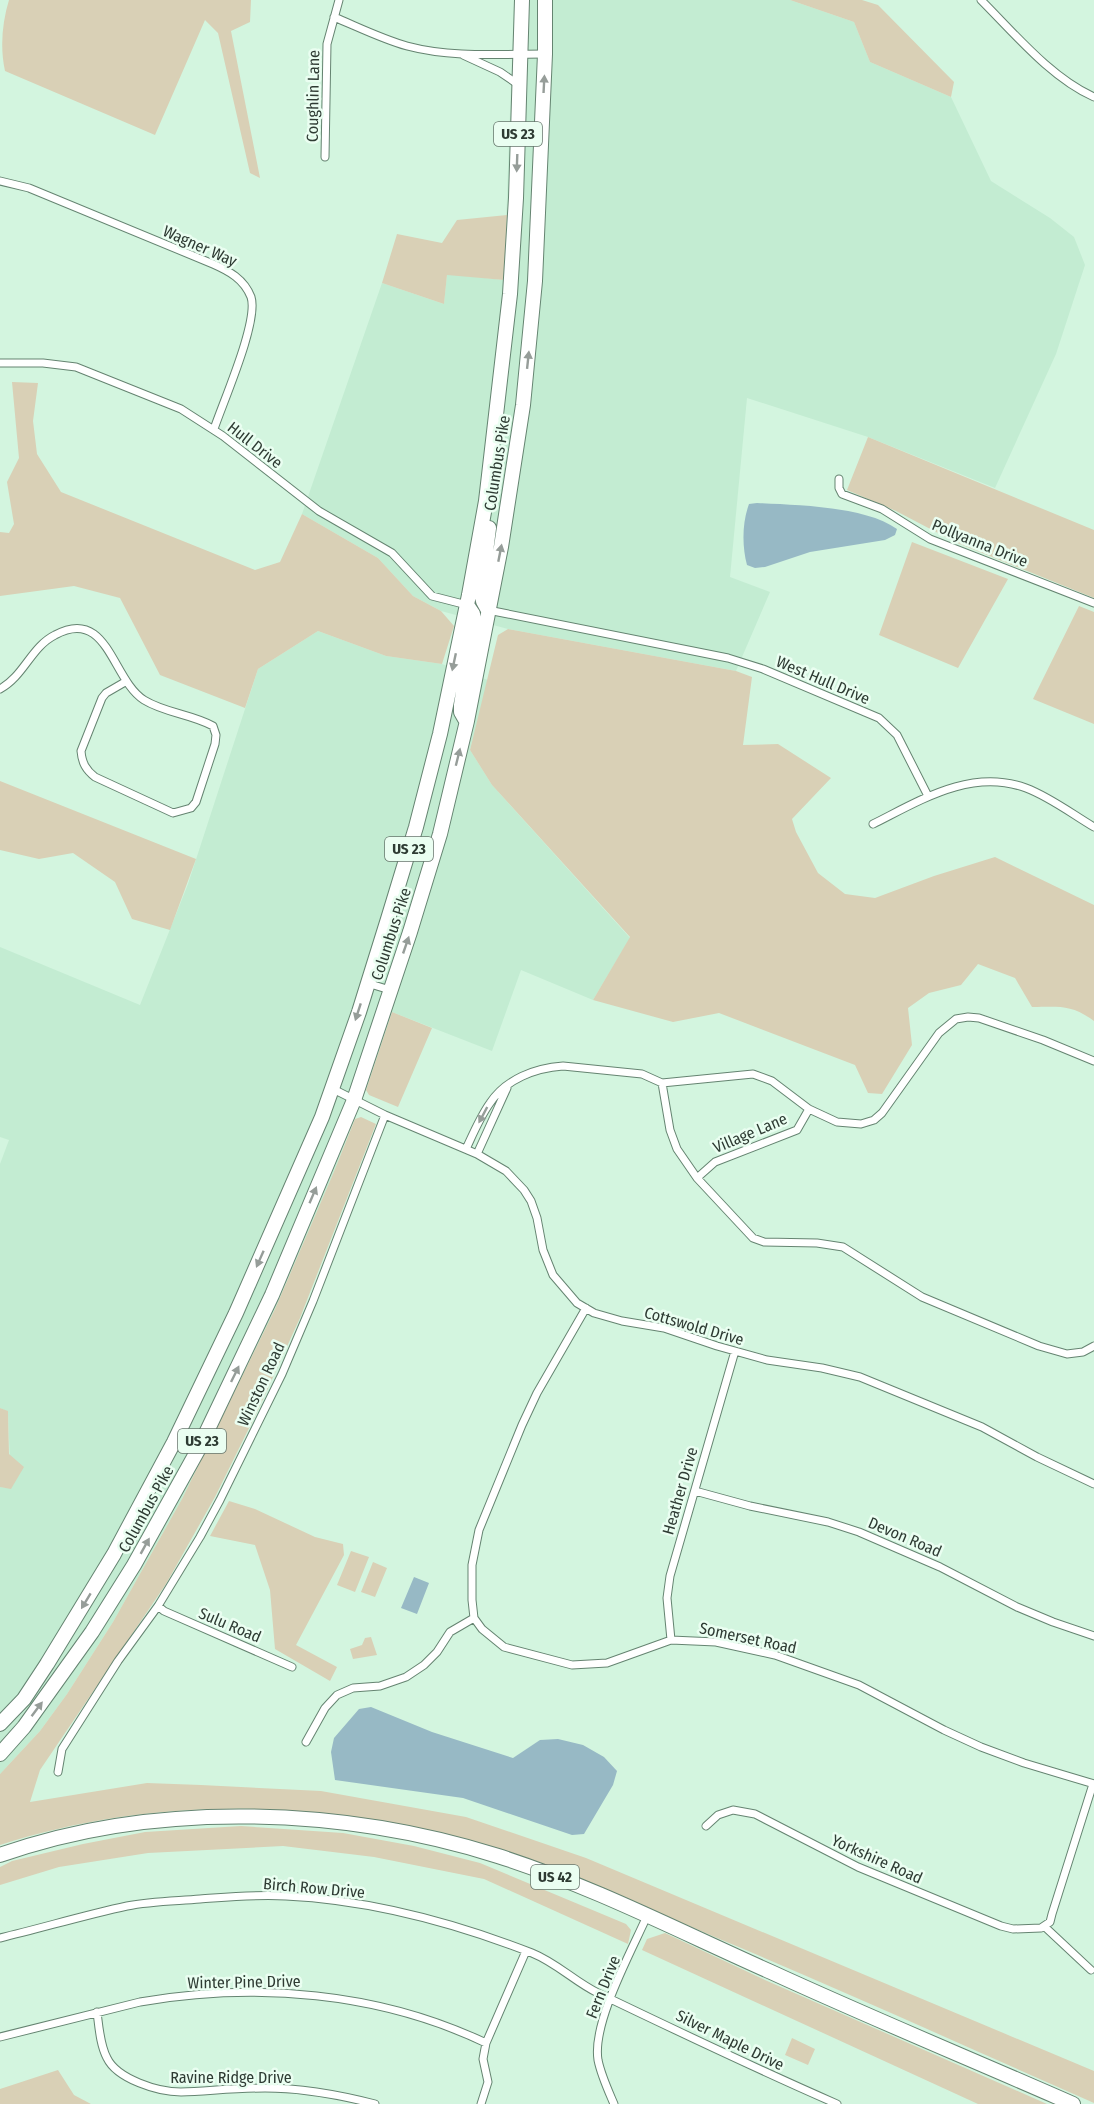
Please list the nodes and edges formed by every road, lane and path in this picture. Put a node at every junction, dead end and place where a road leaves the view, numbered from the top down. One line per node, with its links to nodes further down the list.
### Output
1 (339, 0): 5 (street, Coughlin Lane)
2 (522, 0): 7 (highway, Columbus Pike / US 23)
3 (544, 0): 8 (highway, Columbus Pike / US 23)
4 (981, 0): 10 (street)
5 (334, 17): 6 (street); 11 (street, Coughlin Lane)
6 (461, 54): 7 (street); 9 (street)
7 (521, 54): 8 (street); 9 (highway, Columbus Pike / US 23)
8 (545, 54): 19 (highway, Columbus Pike / US 23, one-way to 8)
9 (520, 86): 16 (highway, Columbus Pike / US 23, one-way to 16)
10 (1094, 97)
11 (325, 157)
12 (0, 181): 14 (street, Wagner Way)
13 (0, 363): 14 (street, Hull Drive)
14 (214, 429): 18 (street, Hull Drive)
15 (839, 479): 17 (street, Pollyanna Drive)
16 (489, 480): 18 (highway, Columbus Pike / US 23); 19 (highway)
17 (1094, 603)
18 (467, 605): 22 (highway); 26 (highway, Columbus Pike / US 23, one-way to 26)
19 (488, 610): 22 (highway, Columbus Pike / US 23); 23 (street, West Hull Drive)
20 (125, 682): 20 (street); 21 (street)
21 (0, 689)
22 (467, 721): 27 (highway, Columbus Pike / US 23, one-way to 22)
23 (928, 796): 24 (street); 25 (street)
24 (873, 824)
25 (1094, 827)
26 (367, 983): 27 (street); 31 (highway, Columbus Pike / US 23, one-way to 31)
27 (390, 990): 32 (highway, Columbus Pike / US 23)
28 (1094, 1061): 33 (street)
29 (662, 1083): 30 (street); 33 (street); 37 (street)
30 (508, 1086): 35 (street, one-way to 35); 36 (street)
31 (331, 1088): 32 (street, Cottswold Drive); 48 (highway, Columbus Pike / US 23, one-way to 48)
32 (354, 1100): 34 (street, Cottswold Drive); 50 (highway, Columbus Pike / US 23, one-way to 32)
33 (809, 1109): 37 (street, Village Lane)
34 (385, 1115): 35 (street, Cottswold Drive); 43 (street, Winston Road)
35 (466, 1149): 36 (street, Cottswold Drive)
36 (477, 1154): 38 (street, Cottswold Drive)
37 (697, 1178): 39 (street)
38 (586, 1308): 40 (street, Cottswold Drive); 44 (street)
39 (1094, 1346)
40 (735, 1351): 41 (street, Cottswold Drive); 42 (street, Heather Drive)
41 (1094, 1484)
42 (694, 1491): 45 (street, Devon Road); 46 (street, Heather Drive)
43 (158, 1606): 47 (street, Sulu Road); 51 (street, Winston Road)
44 (474, 1618): 46 (street, Somerset Road); 49 (street)
45 (1094, 1636)
46 (671, 1640): 52 (street, Somerset Road)
47 (292, 1667)
48 (0, 1724)
49 (306, 1742)
50 (0, 1754)
51 (58, 1772)
52 (1094, 1784): 56 (street)
53 (706, 1826): 56 (street, Yorkshire Road)
54 (0, 1855): 55 (highway, US 42)
55 (647, 1916): 60 (street, Fern Drive); 68 (highway, US 42)
56 (1045, 1927): 59 (street)
57 (0, 1938): 58 (street, Birch Row Drive)
58 (526, 1951): 60 (street, Birch Row Drive); 63 (street)
59 (1091, 1970)
60 (611, 1998): 66 (street, Fern Drive); 67 (street, Silver Maple Drive)
61 (97, 2012): 62 (street, Winter Pine Drive); 63 (street, Winter Pine Drive); 64 (street, Ravine Ridge Drive)
62 (0, 2037)
63 (486, 2043): 65 (street)
64 (375, 2104)
65 (482, 2104)
66 (614, 2104)
67 (837, 2104)
68 (1073, 2104)

